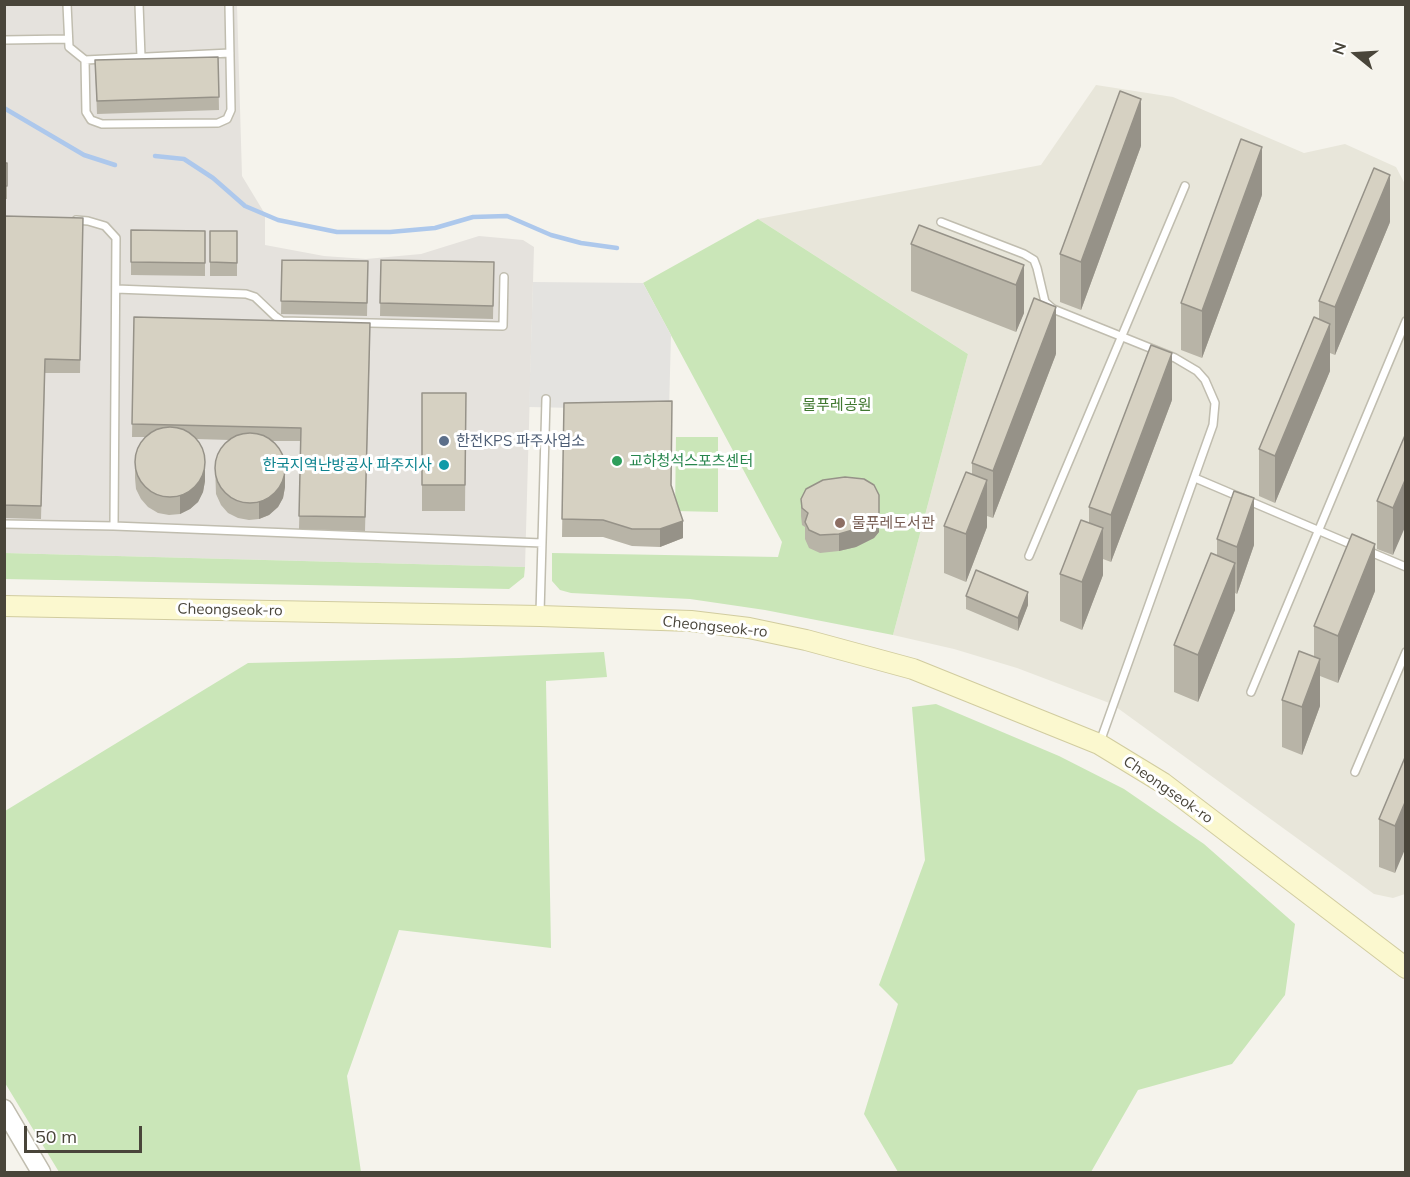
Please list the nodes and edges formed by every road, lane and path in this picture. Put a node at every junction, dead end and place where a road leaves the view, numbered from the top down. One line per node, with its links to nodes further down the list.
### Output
1 (67, 4): 4 (lane)
2 (140, 4): 7 (lane)
3 (229, 4): 6 (lane)
4 (68, 39): 5 (lane); 8 (lane)
5 (4, 40)
6 (230, 53): 7 (lane); 8 (lane)
7 (141, 57): 8 (lane)
8 (85, 60)
9 (1185, 186): 15 (lane)
10 (64, 220): 13 (lane)
11 (941, 222): 15 (lane)
12 (504, 277): 13 (lane)
13 (116, 289): 19 (lane)
14 (1406, 321): 20 (lane)
15 (1121, 336): 17 (lane); 22 (lane)
16 (546, 399): 21 (lane)
17 (1195, 477): 20 (lane); 28 (lane)
18 (4, 524): 19 (lane)
19 (114, 526): 21 (lane)
20 (1318, 530): 23 (lane); 27 (lane)
21 (542, 543): 25 (lane)
22 (1029, 556)
23 (1406, 567)
24 (4, 606): 25 (main road, Cheongseok-ro)
25 (540, 616): 28 (main road, Cheongseok-ro)
26 (1406, 652): 29 (lane)
27 (1251, 692)
28 (1099, 744): 30 (main road, Cheongseok-ro)
29 (1355, 772)
30 (1406, 968)
31 (4, 1109): 32 (street)
32 (41, 1173)

